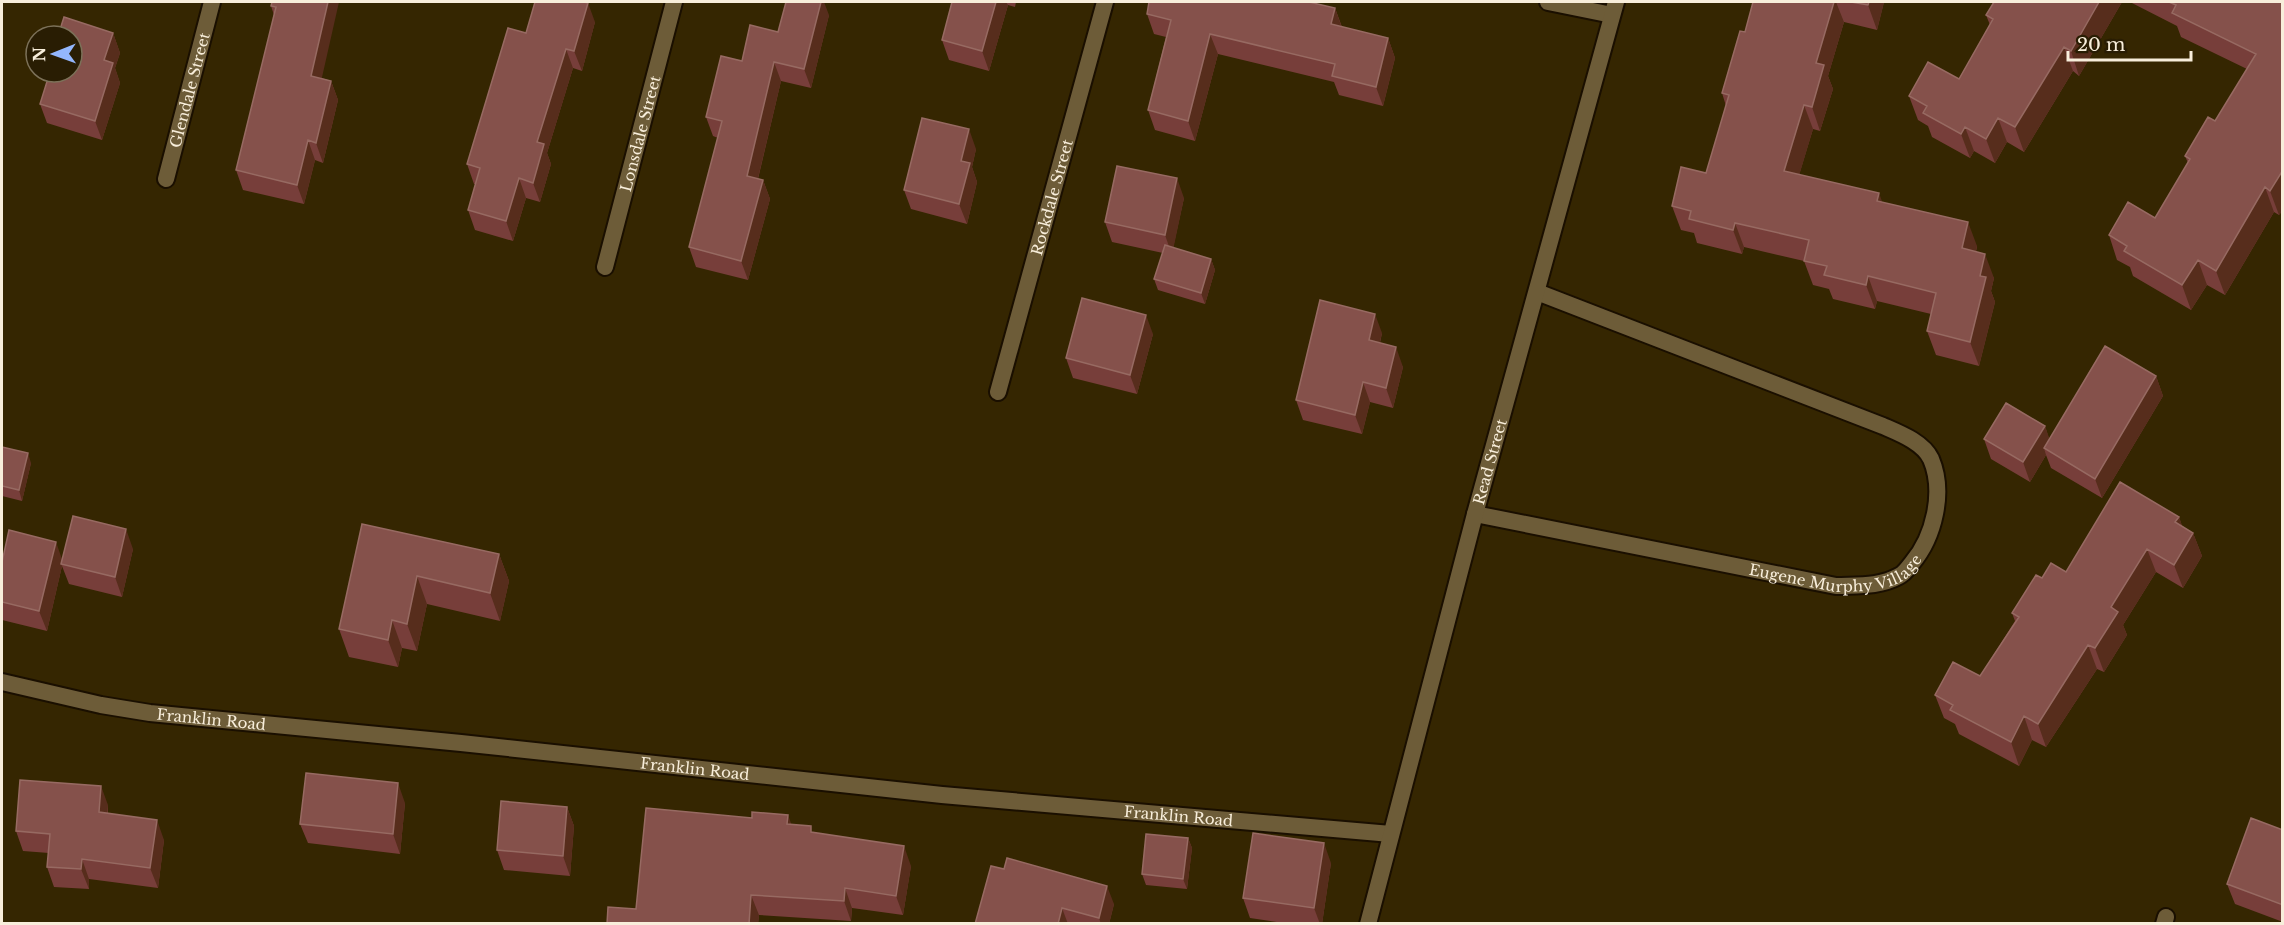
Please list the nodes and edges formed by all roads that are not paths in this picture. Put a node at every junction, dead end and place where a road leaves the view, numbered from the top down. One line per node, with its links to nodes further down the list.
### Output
1 (212, 2): 6 (street, Glendale Street)
2 (674, 2): 7 (street, Lonsdale Street)
3 (1105, 2): 9 (street, Rockdale Street)
4 (1548, 2): 5 (street)
5 (1614, 8): 8 (street, Read Street)
6 (166, 179)
7 (605, 267)
8 (1537, 292): 10 (street, Read Street); 10 (street, Eugene Murphy Village)
9 (998, 392)
10 (1475, 514): 12 (street, Read Street)
11 (2, 682): 12 (street, Franklin Road)
12 (1391, 834): 13 (street, Read Street)
13 (1368, 924)

